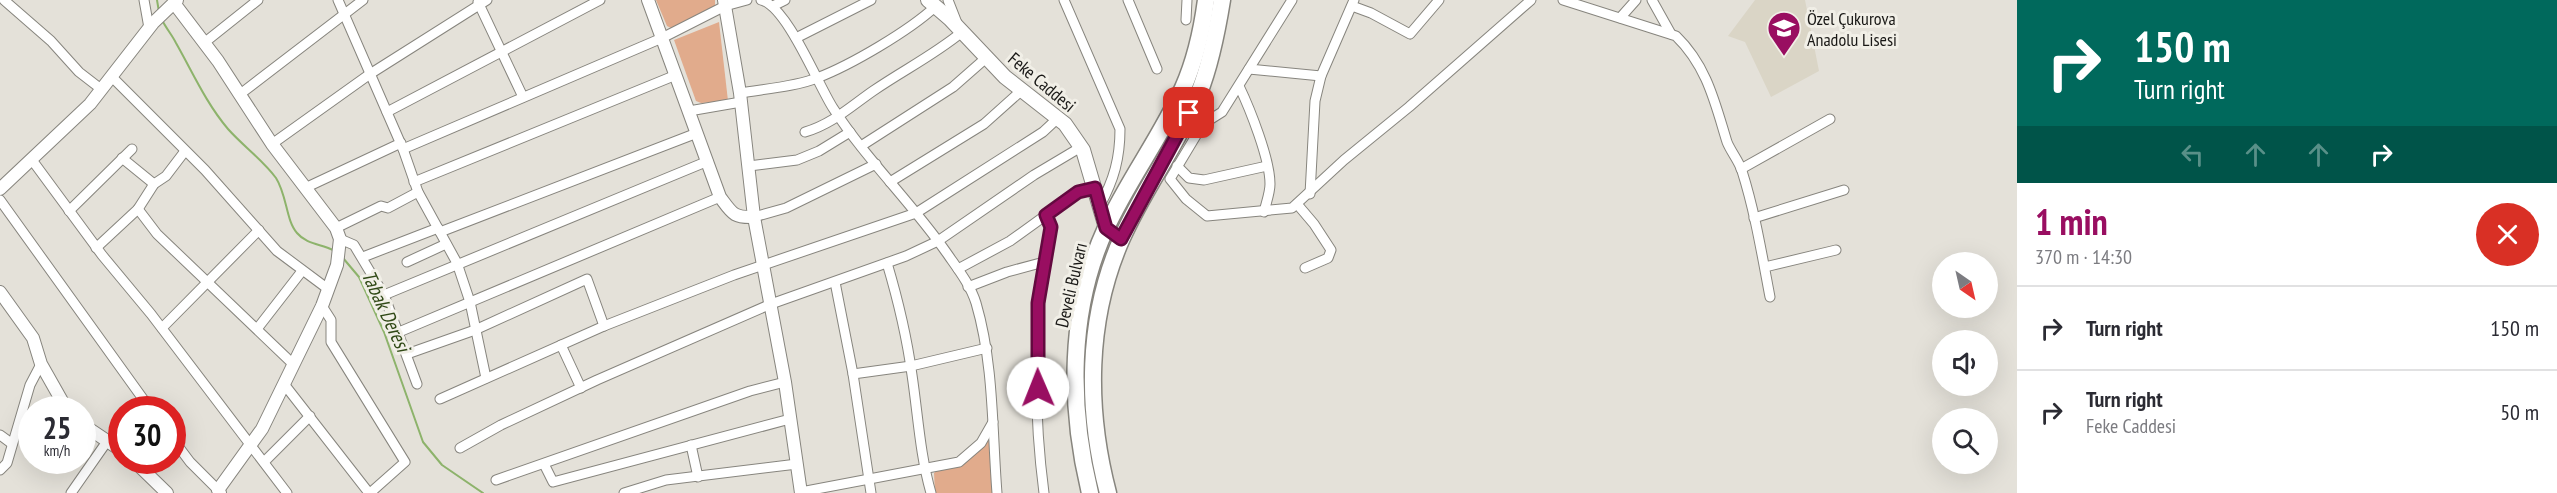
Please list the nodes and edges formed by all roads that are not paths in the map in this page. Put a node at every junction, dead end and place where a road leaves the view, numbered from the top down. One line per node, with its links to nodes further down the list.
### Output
1 (4, 0): 49 (street)
2 (144, 0): 33 (street)
3 (258, 0): 38 (street)
4 (338, 0): 30 (street)
5 (363, 0): 30 (street)
6 (600, 0): 39 (street)
7 (648, 0): 36 (street)
8 (747, 0): 25 (street)
9 (761, 0): 29 (street)
10 (785, 0): 29 (street)
11 (871, 0): 37 (street)
12 (1064, 0): 90 (street)
13 (1128, 0): 41 (street)
14 (1187, 0): 32 (street)
15 (1206, 0): 98 (highway, Develi Bulvarı)
16 (1222, 0): 59 (highway, Develi Bulvarı)
17 (1292, 0): 42 (street)
18 (1439, 0): 26 (street)
19 (1531, 0): 86 (street)
20 (1563, 0): 28 (street)
21 (1635, 0): 31 (street)
22 (1652, 0): 35 (street)
23 (481, 2): 39 (street); 43 (street)
24 (937, 2): 34 (main road, Feke Caddesi); 47 (street)
25 (725, 3): 36 (street); 53 (street)
26 (1353, 3): 46 (street)
27 (173, 4): 33 (street); 38 (street)
28 (1593, 4): 31 (street)
29 (773, 6): 37 (street)
30 (344, 14): 43 (street); 51 (street)
31 (1620, 18): 35 (street)
32 (1186, 20)
33 (151, 25): 45 (street)
34 (960, 30): 40 (main road, Feke Caddesi); 56 (street)
35 (1671, 34): 77 (street)
36 (662, 38): 44 (street); 52 (street)
37 (796, 38): 47 (street)
38 (204, 43): 51 (street)
39 (502, 51): 52 (street); 55 (street)
40 (986, 58): 50 (main road, Feke Caddesi); 66 (street)
41 (1157, 69)
42 (1249, 69): 46 (street); 48 (street)
43 (370, 74): 55 (street); 64 (street)
44 (676, 75): 54 (street); 78 (street)
45 (111, 76): 49 (street); 69 (street)
46 (1322, 76): 86 (street)
47 (816, 79): 53 (street); 56 (street)
48 (1239, 86): 60 (street); 76 (street)
49 (101, 89): 71 (street)
50 (1022, 90): 57 (main road, Feke Caddesi); 79 (street)
51 (239, 95): 64 (street)
52 (524, 97): 65 (street)
53 (740, 98): 54 (street); 74 (street)
54 (689, 111): 63 (street)
55 (387, 112): 65 (street)
56 (839, 117): 61 (street); 62 (street)
57 (1058, 118): 67 (main road, Feke Caddesi); 94 (street)
58 (1830, 119): 77 (street)
59 (1184, 123): 60 (street); 102 (highway, Develi Bulvarı)
60 (1203, 124): 75 (street)
61 (805, 132)
62 (850, 132): 66 (street); 74 (street)
63 (697, 133): 72 (street); 100 (street)
64 (272, 144): 81 (street)
65 (402, 146): 78 (street); 81 (street)
66 (861, 146): 73 (street)
67 (1081, 147): 82 (main road, Feke Caddesi); 103 (street)
68 (132, 148): 70 (street)
69 (185, 151): 80 (street); 99 (street)
70 (122, 158): 80 (street); 92 (street)
71 (32, 160): 83 (street); 92 (street)
72 (708, 161): 87 (street); 110 (street)
73 (876, 164): 79 (street); 96 (street)
74 (749, 166): 96 (street)
75 (1178, 166): 76 (street); 93 (street)
76 (1267, 166): 93 (street)
77 (1741, 169): 97 (street)
78 (414, 182): 85 (street)
79 (890, 182): 94 (street)
80 (154, 184): 91 (street)
81 (305, 188): 101 (street)
82 (1095, 188): 90 (main road, Feke Caddesi); 95 (street)
83 (0, 189)
84 (1844, 190): 97 (street)
85 (418, 192): 100 (street); 101 (street)
86 (1310, 194): 89 (street)
87 (720, 197): 96 (street); 124 (street)
88 (0, 200): 145 (street)
89 (1297, 204): 93 (street); 114 (street)
90 (1100, 205): 98 (main road, Feke Caddesi)
91 (138, 209): 105 (street); 118 (street)
92 (69, 210): 105 (street)
93 (1264, 212)
94 (916, 213): 103 (street); 112 (street)
95 (1046, 215): 109 (street); 115 (street)
96 (754, 217): 112 (street)
97 (1754, 218): 113 (street)
98 (1106, 228): 102 (main road); 178 (highway, Develi Bulvarı)
99 (260, 230): 116 (street); 118 (street)
100 (439, 230): 104 (street); 107 (street)
101 (339, 238): 107 (street); 120 (street)
102 (1121, 239): 179 (highway, Develi Bulvarı)
103 (938, 241): 111 (street); 115 (street)
104 (446, 244): 108 (street); 110 (street)
105 (96, 248): 128 (street)
106 (1836, 250): 113 (street)
107 (363, 257): 121 (street)
108 (407, 262)
109 (1044, 262): 119 (street); 177 (street)
110 (457, 263): 121 (street); 124 (street)
111 (887, 263): 117 (street); 137 (street)
112 (764, 264): 125 (street); 127 (street)
113 (1765, 267): 122 (street)
114 (1305, 268)
115 (958, 269): 119 (street)
116 (302, 271): 120 (street); 129 (street)
117 (835, 282): 125 (street); 138 (street)
118 (208, 283): 128 (street); 129 (street)
119 (968, 287): 133 (street)
120 (328, 289): 126 (street)
121 (384, 295): 131 (street)
122 (1770, 297)
123 (2, 300): 135 (street)
124 (470, 302): 130 (street); 131 (street)
125 (771, 304): 140 (street); 143 (street)
126 (322, 306): 136 (street); 172 (street)
127 (604, 326): 130 (street); 132 (street)
128 (162, 328): 154 (street)
129 (257, 329): 136 (street)
130 (476, 330): 134 (street); 139 (street)
131 (399, 332): 134 (street)
132 (561, 345): 139 (street); 143 (street)
133 (987, 348): 137 (street); 149 (street)
134 (407, 354): 142 (street)
135 (41, 364): 144 (street); 153 (street)
136 (293, 364): 141 (street)
137 (911, 366): 138 (street); 161 (street)
138 (854, 374): 165 (street)
139 (486, 378): 146 (street)
140 (785, 382): 148 (street); 159 (street)
141 (284, 384): 147 (street); 154 (street)
142 (417, 384)
143 (581, 388): 156 (street)
144 (59, 396)
145 (141, 396)
146 (440, 399)
147 (310, 416): 158 (street); 172 (street)
148 (790, 419): 155 (street); 160 (street)
149 (993, 422): 161 (street); 176 (street)
150 (96, 433): 152 (street)
151 (0, 435): 153 (street)
152 (108, 440): 167 (street)
153 (11, 443): 162 (street)
154 (251, 444): 158 (street); 168 (street)
155 (691, 445): 159 (street); 164 (street)
156 (460, 448)
157 (186, 457): 168 (street)
158 (264, 462): 171 (street)
159 (544, 464): 166 (street)
160 (797, 464): 164 (street); 169 (street)
161 (924, 468): 165 (street); 175 (street)
162 (0, 470)
163 (147, 474): 170 (street)
164 (698, 477): 173 (street)
165 (869, 479): 169 (street); 174 (street)
166 (496, 480)
167 (76, 491)
168 (219, 492)
169 (801, 492)
170 (167, 493)
171 (287, 493)
172 (369, 493)
173 (624, 493)
174 (871, 493)
175 (931, 493)
176 (997, 493)
177 (1044, 493)
178 (1090, 493)
179 (1108, 493)

